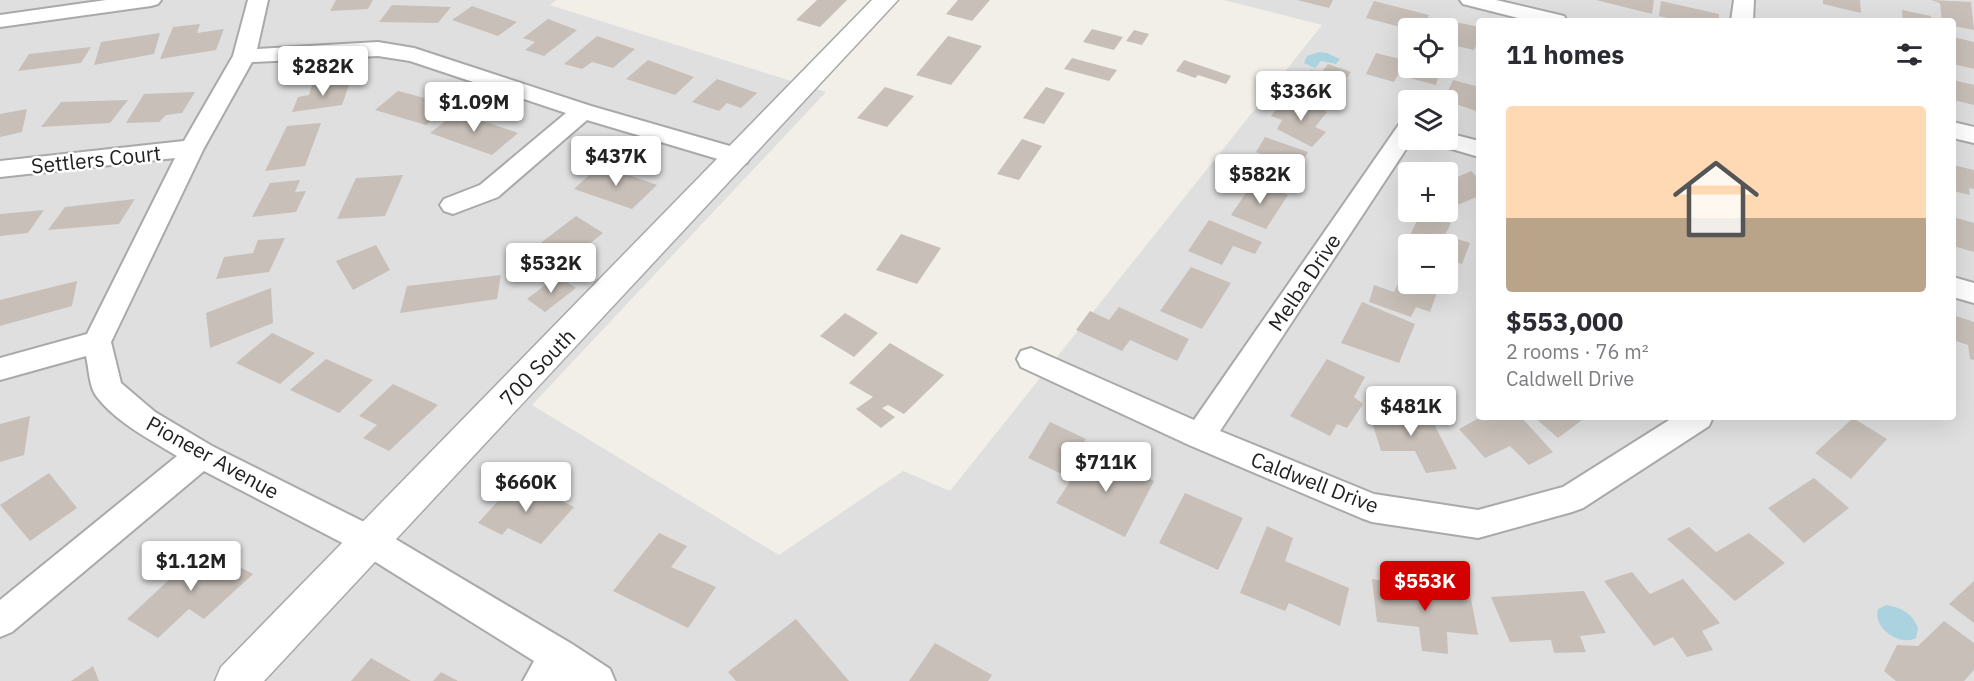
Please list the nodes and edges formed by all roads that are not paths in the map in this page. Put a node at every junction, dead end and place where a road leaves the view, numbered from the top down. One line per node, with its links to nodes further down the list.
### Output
1 (151, 0): 8 (street)
2 (258, 0): 9 (street)
3 (886, 0): 17 (street, 700 South)
4 (1470, 0): 6 (street)
5 (1744, 0): 7 (street)
6 (1544, 18)
7 (1742, 18)
8 (0, 21)
9 (244, 56): 10 (street); 15 (street)
10 (584, 111): 17 (street); 19 (street)
11 (1956, 131): 12 (street)
12 (1974, 135)
13 (1398, 143): 26 (street, Melba Drive)
14 (1458, 143): 16 (street)
15 (192, 148): 18 (street, Settlers Court); 22 (street)
16 (1476, 148)
17 (738, 157): 28 (street, 700 South)
18 (0, 169)
19 (453, 205)
20 (1956, 288): 21 (street)
21 (1974, 293)
22 (97, 342): 24 (street); 27 (street, Pioneer Avenue)
23 (1031, 359): 26 (street, Caldwell Drive)
24 (0, 369)
25 (1693, 420): 26 (street, Caldwell Drive)
26 (1200, 436)
27 (201, 455): 28 (street, Pioneer Avenue); 29 (street)
28 (370, 541): 30 (street, Pioneer Avenue); 31 (street, 700 South)
29 (0, 621)
30 (550, 668): 32 (street, Pioneer Avenue)
31 (236, 681)
32 (597, 681)

